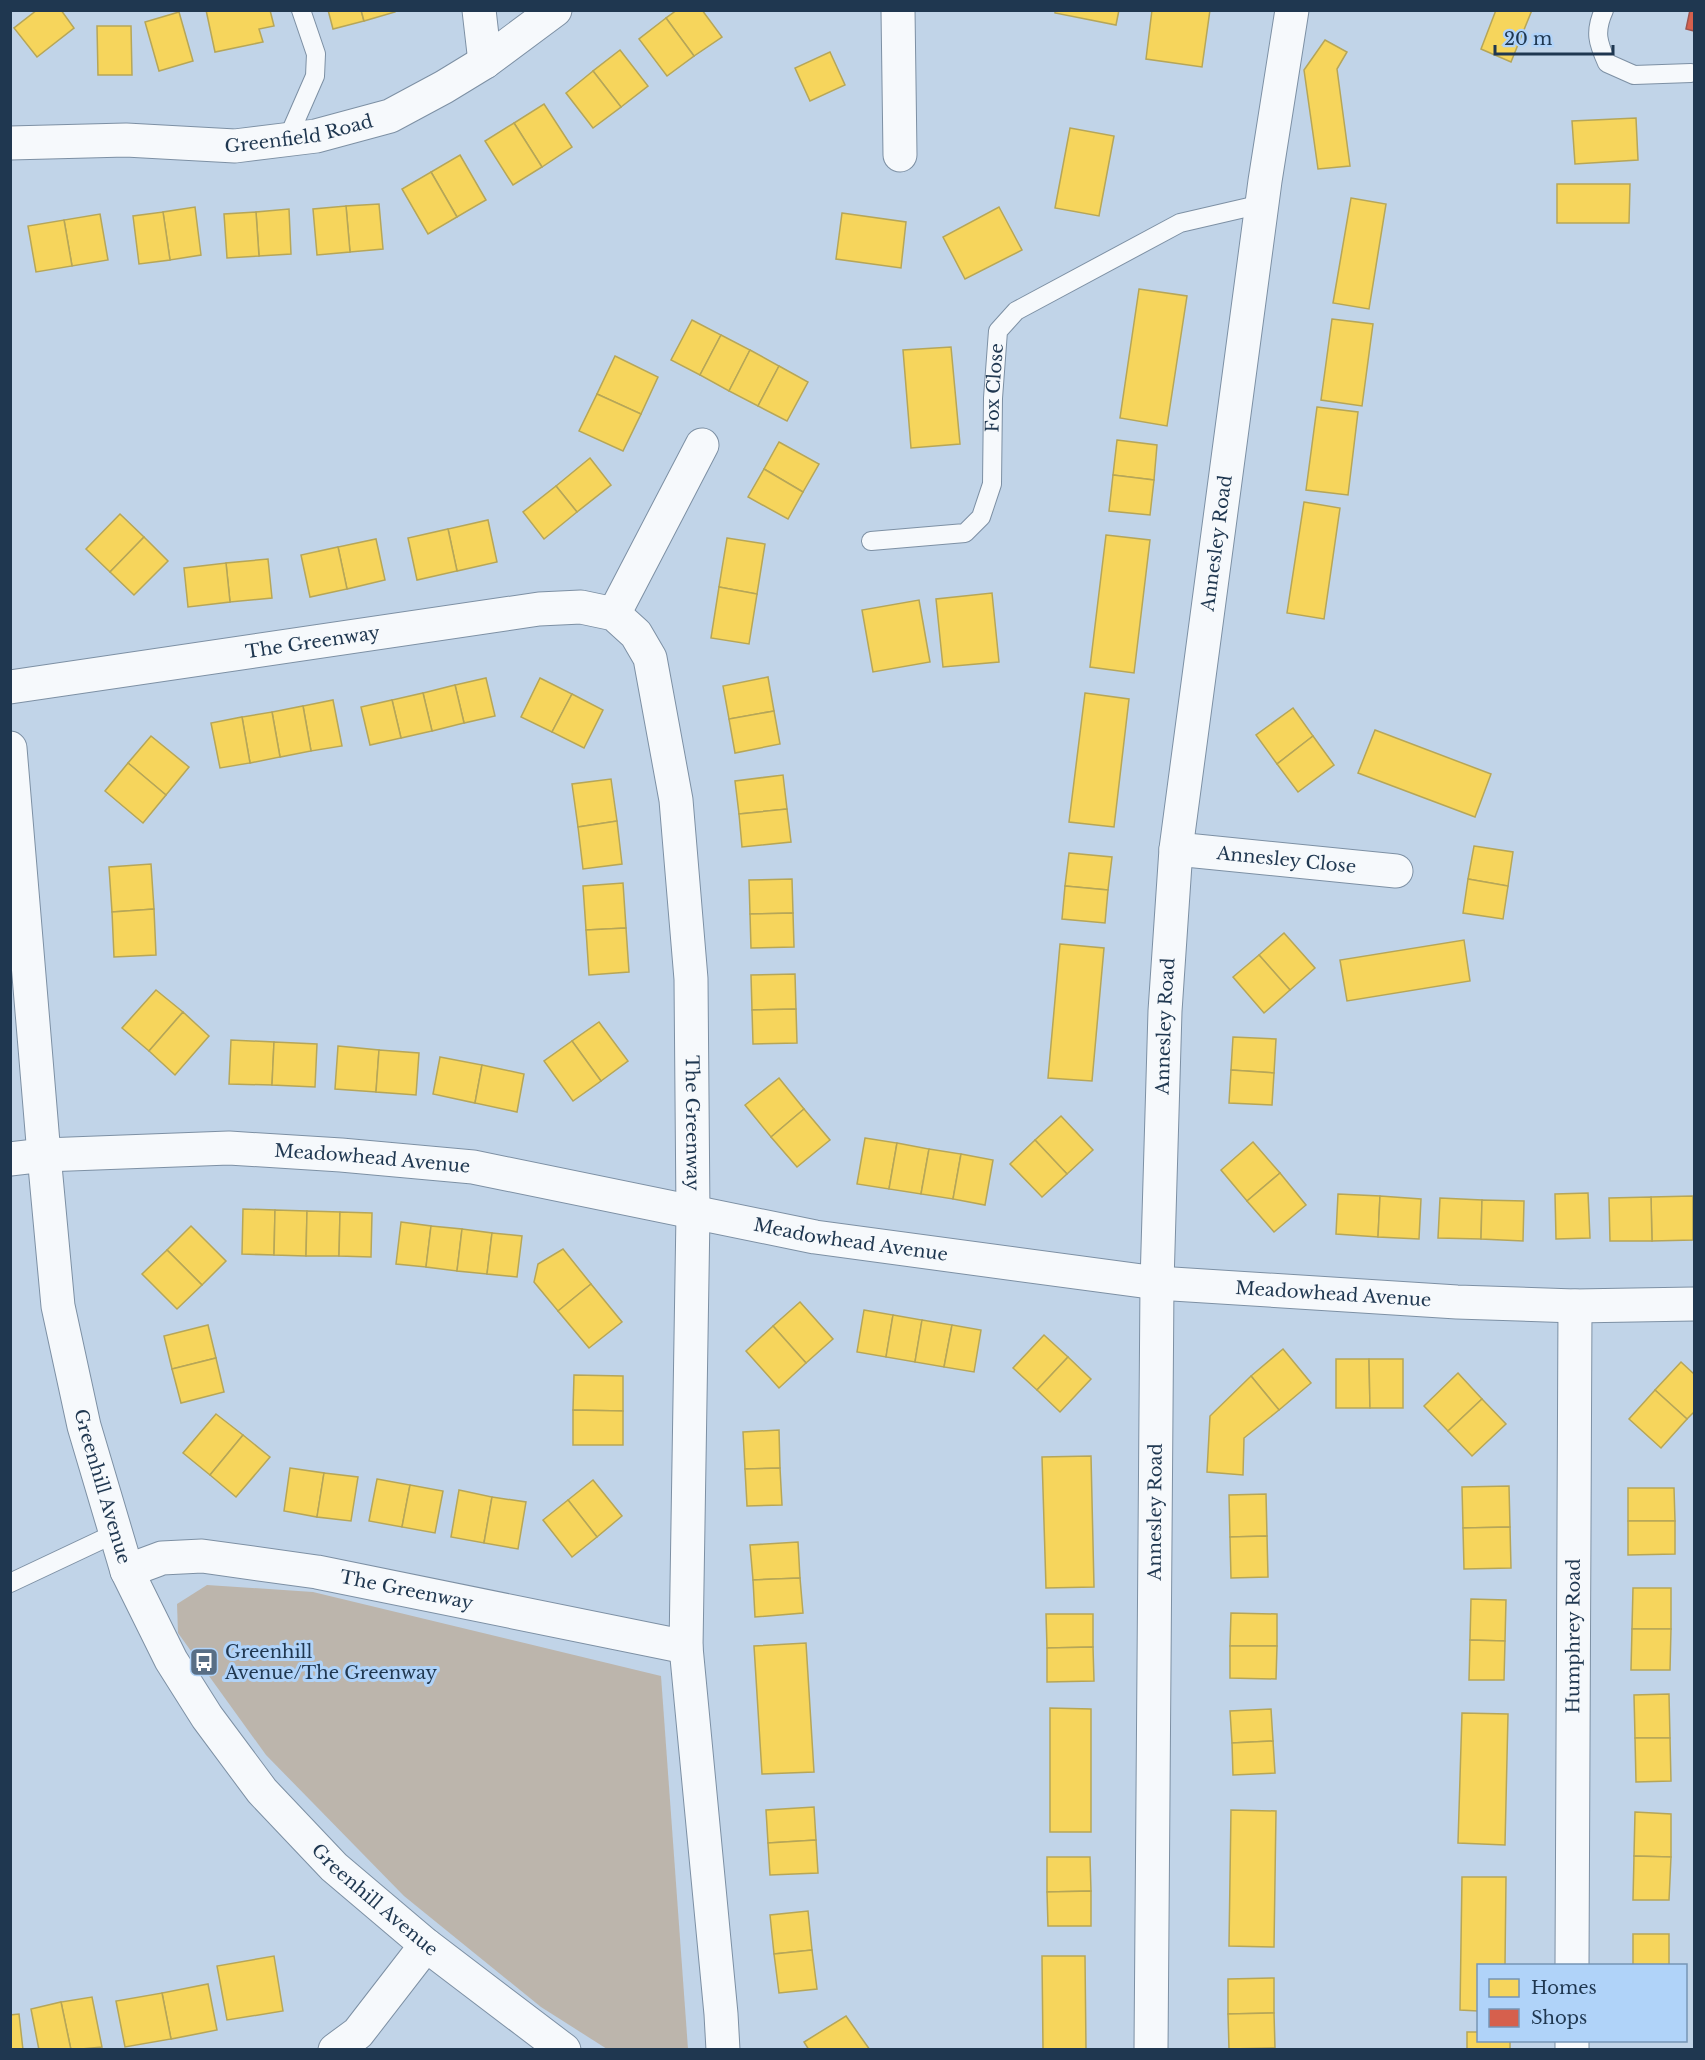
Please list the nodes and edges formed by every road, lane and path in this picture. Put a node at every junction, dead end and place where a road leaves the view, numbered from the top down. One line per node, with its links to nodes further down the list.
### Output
1 (300, 10): 9 (lane)
2 (479, 10): 7 (street)
3 (555, 10): 7 (street, Greenfield Road)
4 (898, 10): 11 (street)
5 (1292, 10): 12 (street, Annesley Road)
6 (1604, 10): 8 (lane)
7 (485, 62): 9 (street, Greenfield Road)
8 (1691, 73)
9 (287, 140): 10 (street, Greenfield Road)
10 (10, 143)
11 (900, 155)
12 (1262, 204): 14 (lane, Fox Close); 18 (street, Annesley Road)
13 (702, 445): 15 (street)
14 (871, 541)
15 (614, 614): 16 (street, The Greenway); 22 (street, The Greenway)
16 (10, 687)
17 (10, 748): 20 (street, Greenhill Avenue)
18 (1176, 849): 19 (street, Annesley Close); 23 (street, Annesley Road)
19 (1396, 871)
20 (44, 1155): 21 (street, Meadowhead Avenue); 22 (street, Meadowhead Avenue); 26 (street, Greenhill Avenue)
21 (10, 1159)
22 (693, 1214): 23 (street, Meadowhead Avenue); 29 (street, The Greenway)
23 (1157, 1283): 25 (street, Meadowhead Avenue); 35 (street, Annesley Road)
24 (1695, 1304): 25 (street, Meadowhead Avenue)
25 (1575, 1306): 31 (street, Humphrey Road)
26 (116, 1533): 27 (street, Greenhill Avenue); 28 (lane)
27 (127, 1571): 29 (street, The Greenway); 30 (street, Greenhill Avenue)
28 (10, 1583)
29 (686, 1647): 34 (street, The Greenway)
30 (426, 1945): 32 (street); 33 (street, Greenhill Avenue)
31 (1572, 1964)
32 (335, 2049)
33 (564, 2049)
34 (723, 2049)
35 (1151, 2049)

